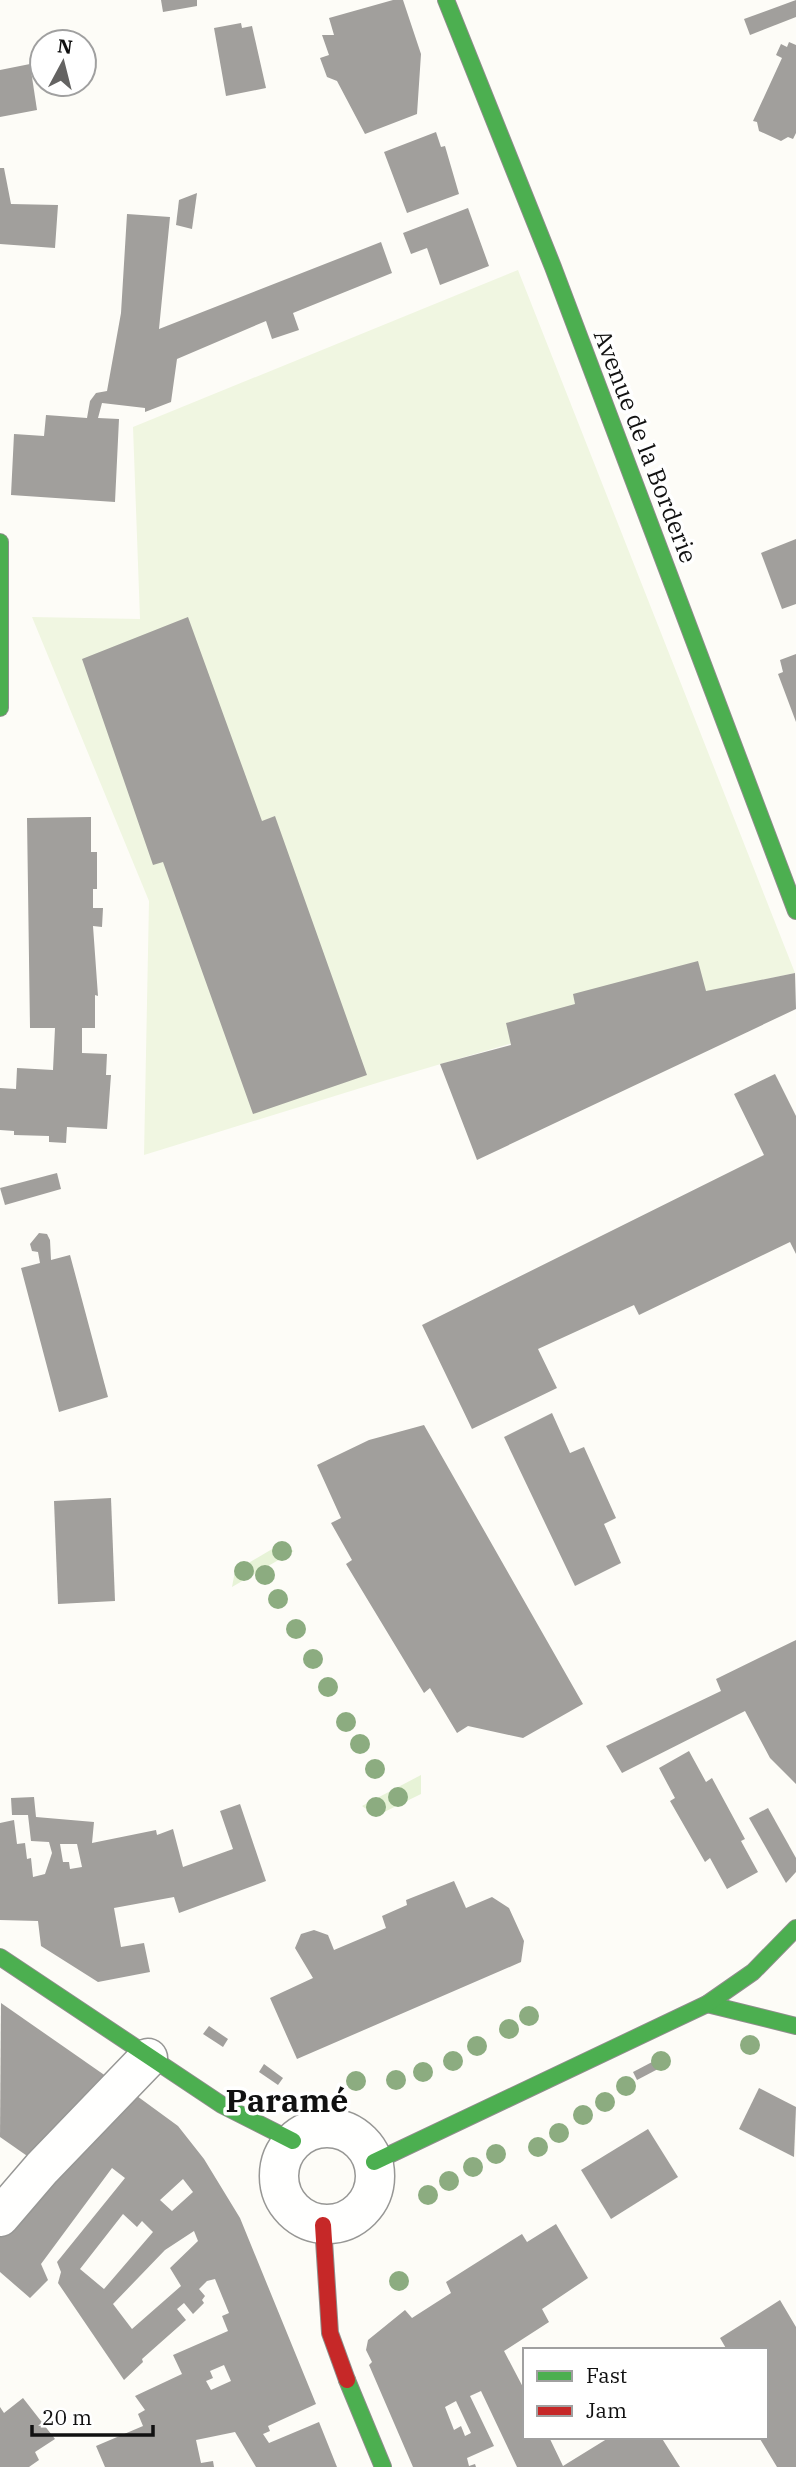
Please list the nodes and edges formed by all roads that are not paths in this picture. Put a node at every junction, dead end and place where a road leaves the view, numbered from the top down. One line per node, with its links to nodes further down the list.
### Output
1 (446, 0): 4 (street, Avenue de la Borderie)
2 (0, 542): 3 (street)
3 (0, 708)
4 (796, 911)
5 (796, 1928): 7 (street)
6 (0, 1957): 9 (street)
7 (707, 2004): 8 (street); 11 (street)
8 (796, 2026)
9 (148, 2058): 10 (street); 12 (street)
10 (293, 2141): 11 (street); 13 (street)
11 (374, 2162): 13 (street)
12 (0, 2217)
13 (323, 2225): 14 (street)
14 (383, 2467)

